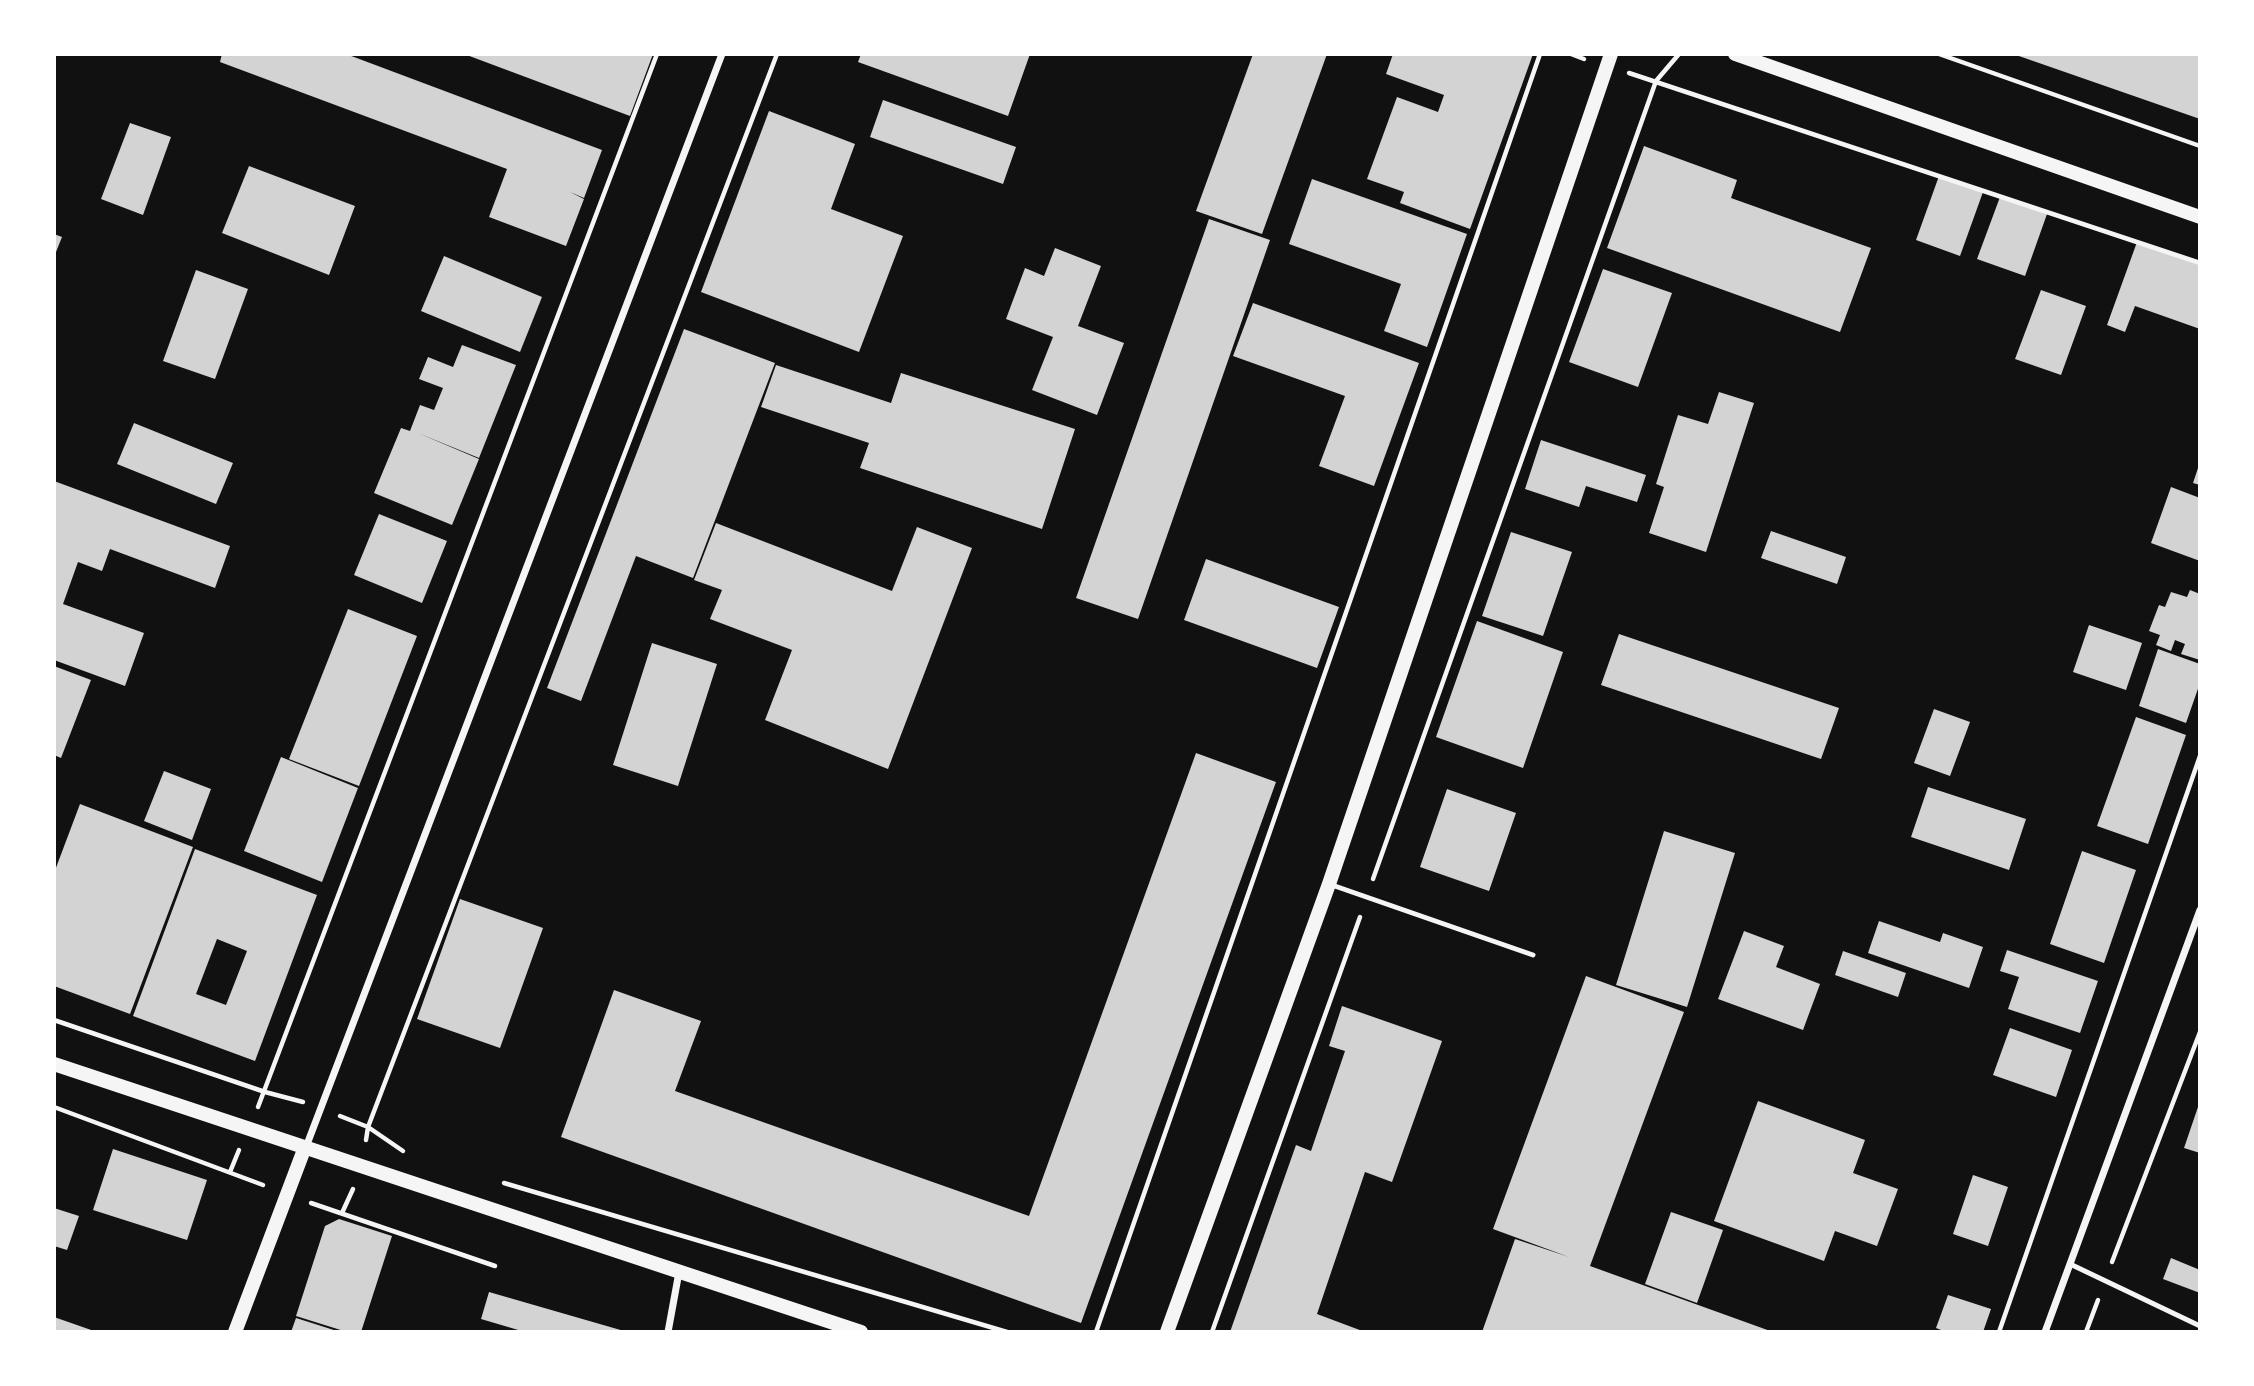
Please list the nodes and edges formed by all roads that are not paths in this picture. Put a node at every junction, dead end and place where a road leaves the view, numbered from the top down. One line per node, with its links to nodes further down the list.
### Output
1 (722, 54): 9 (street)
2 (1735, 54): 4 (main road)
3 (1609, 61): 5 (main road)
4 (2200, 217)
5 (1329, 884): 7 (lane); 16 (main road)
6 (2200, 910): 10 (street)
7 (1533, 955)
8 (54, 1064): 9 (main road)
9 (305, 1147): 11 (main road); 13 (main road)
10 (2070, 1264): 12 (lane); 17 (street)
11 (680, 1272): 14 (street); 15 (main road)
12 (2200, 1326)
13 (235, 1332)
14 (668, 1332)
15 (861, 1332)
16 (1167, 1332)
17 (2045, 1332)

